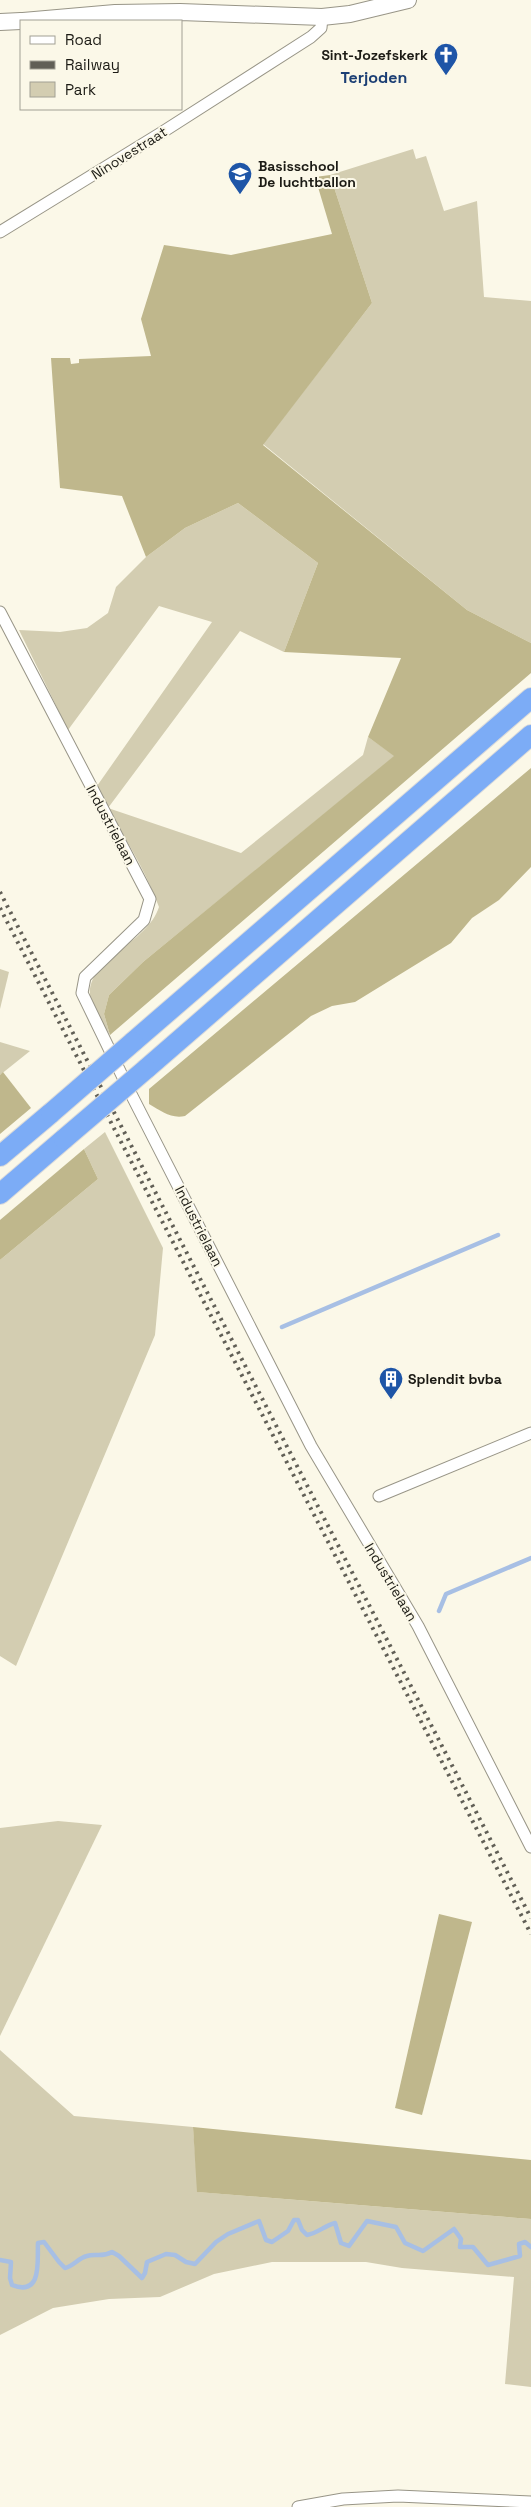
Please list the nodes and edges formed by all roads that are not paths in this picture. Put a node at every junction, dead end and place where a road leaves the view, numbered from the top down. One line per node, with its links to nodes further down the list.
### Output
1 (408, 0): 2 (main road)
2 (322, 16): 3 (main road); 6 (street, Ninovestraat)
3 (34, 20)
4 (20, 21): 5 (main road)
5 (0, 22)
6 (0, 232)
7 (0, 612): 14 (street, Industrielaan)
8 (531, 698): 10 (highway, bridge)
9 (531, 735): 11 (highway, bridge)
10 (0, 1156)
11 (0, 1194)
12 (531, 1433): 13 (street)
13 (379, 1496)
14 (531, 1847)
15 (531, 2502): 16 (street)
16 (298, 2507)

